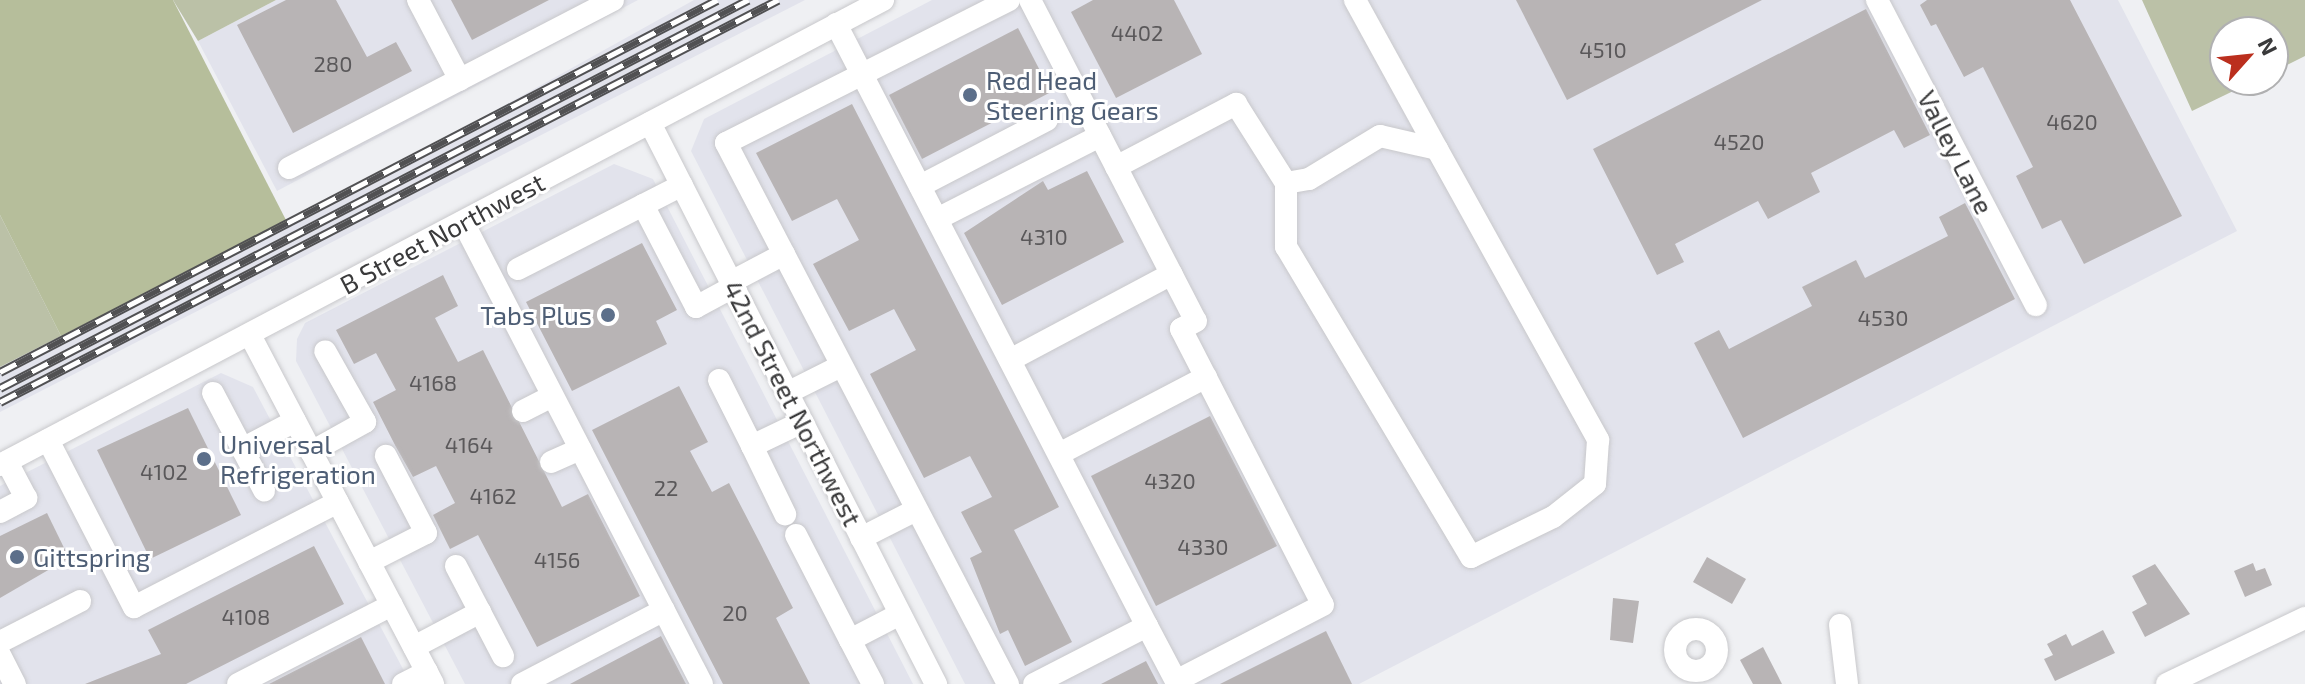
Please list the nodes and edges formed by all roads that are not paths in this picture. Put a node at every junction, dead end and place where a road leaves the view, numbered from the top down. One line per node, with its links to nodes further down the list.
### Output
1 (418, 0): 10 (street)
2 (613, 0): 10 (street)
3 (883, 0): 8 (street, B Street Northwest)
4 (1009, 0): 9 (street)
5 (1030, 0): 13 (street)
6 (1355, 0): 14 (street)
7 (1877, 0): 27 (street, Valley Lane)
8 (836, 24): 9 (street); 12 (street, B Street Northwest)
9 (863, 74): 19 (street); 23 (street)
10 (460, 80): 16 (street)
11 (1047, 120): 19 (street)
12 (650, 123): 18 (street, 42nd Street Northwest); 22 (street, B Street Northwest)
13 (1100, 136): 15 (street); 21 (street)
14 (1437, 149): 17 (street); 17 (street)
15 (1116, 167): 17 (street); 25 (street)
16 (289, 168)
17 (1286, 183)
18 (682, 185): 20 (street); 26 (street, 42nd Street Northwest)
19 (920, 186): 21 (street)
20 (643, 205): 24 (street); 26 (street)
21 (937, 219): 30 (street)
22 (463, 222): 28 (street, B Street Northwest); 36 (street)
23 (784, 254): 26 (street); 31 (street)
24 (518, 269)
25 (1172, 274): 30 (street); 32 (street)
26 (732, 284): 35 (street, 42nd Street Northwest)
27 (2036, 305)
28 (250, 335): 38 (street); 40 (street, B Street Northwest)
29 (325, 351): 44 (street)
30 (1010, 360): 45 (street)
31 (841, 366): 35 (street); 51 (street)
32 (1206, 377): 45 (street); 65 (street)
33 (719, 380): 41 (street)
34 (213, 393): 42 (street)
35 (787, 393): 39 (street, 42nd Street Northwest)
36 (552, 396): 37 (street); 43 (street)
37 (523, 411)
38 (295, 421): 42 (street); 44 (street)
39 (802, 422): 41 (street); 55 (street, 42nd Street Northwest)
40 (48, 440): 48 (street, B Street Northwest); 50 (street)
41 (752, 446): 53 (street)
42 (242, 449): 49 (street)
43 (580, 449): 47 (street); 60 (street)
44 (311, 452): 50 (street)
45 (1059, 454): 65 (street)
46 (386, 456): 56 (street)
47 (551, 462)
48 (3, 463): 52 (street)
49 (264, 490)
50 (338, 502): 56 (street)
51 (916, 510): 55 (street); 79 (street)
52 (0, 512)
53 (785, 514)
54 (796, 535): 66 (street)
55 (861, 538): 62 (street, 42nd Street Northwest)
56 (369, 562): 59 (street)
57 (456, 566): 61 (street)
58 (80, 601): 67 (street)
59 (392, 605): 68 (street); 73 (street)
60 (664, 610): 75 (street); 76 (street)
61 (480, 612): 68 (street); 70 (street)
62 (900, 614): 66 (street); 78 (street, 42nd Street Northwest)
63 (2305, 618): 82 (street)
64 (1840, 625): 81 (street)
65 (1147, 626): 80 (street)
66 (850, 640): 77 (street)
67 (0, 642)
68 (414, 647): 71 (street)
69 (0, 655): 72 (street)
70 (503, 656)
71 (430, 678): 74 (street)
72 (15, 684)
73 (238, 684)
74 (403, 684)
75 (522, 684)
76 (702, 684)
77 (873, 684)
78 (936, 684)
79 (1008, 684)
80 (1034, 684)
81 (1847, 684)
82 (2167, 684)

